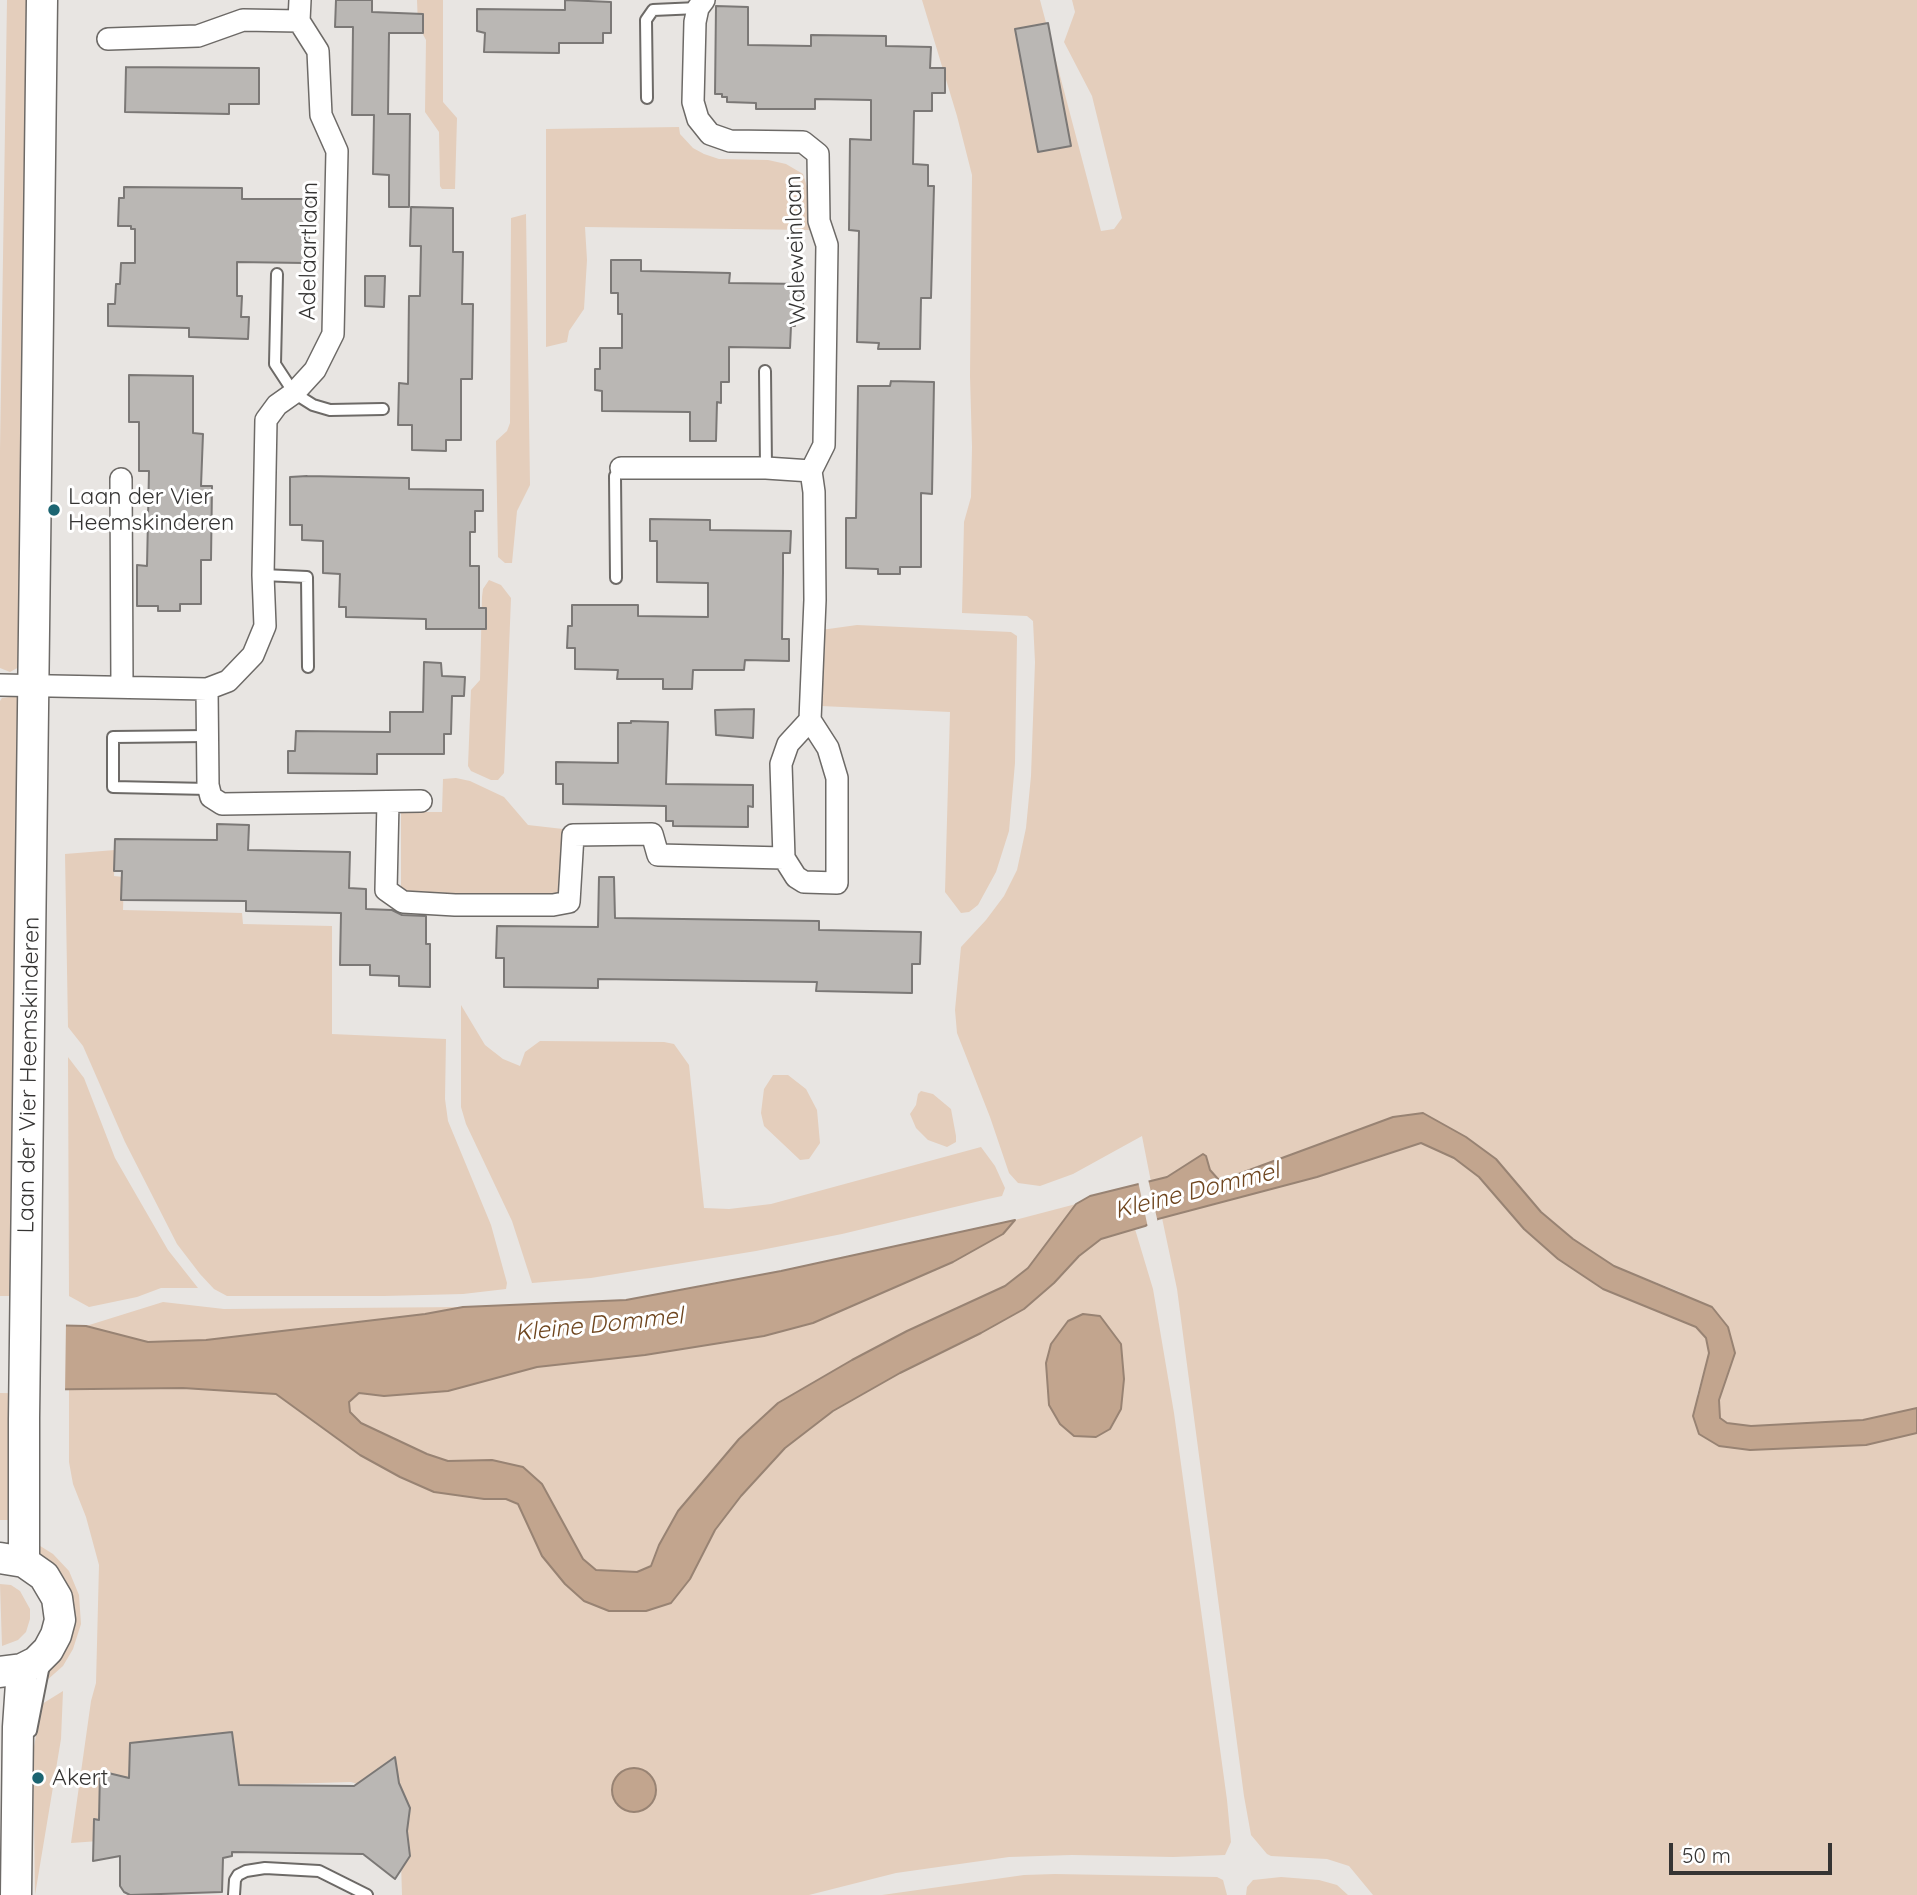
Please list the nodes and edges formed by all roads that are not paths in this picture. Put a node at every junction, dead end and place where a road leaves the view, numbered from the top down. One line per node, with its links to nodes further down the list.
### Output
1 (42, 0): 18 (street, Laan der Vier Heemskinderen)
2 (701, 4): 5 (lane); 12 (street, Waleweinlaan)
3 (300, 11): 4 (street, Adelaartlaan); 8 (street, Adelaartlaan)
4 (108, 39)
5 (647, 98)
6 (278, 274): 8 (lane)
7 (765, 371): 11 (lane)
8 (294, 393): 9 (lane); 14 (street, Adelaartlaan)
9 (383, 409)
10 (621, 468): 11 (street); 15 (lane)
11 (766, 468): 12 (street)
12 (811, 471): 21 (street, Waleweinlaan)
13 (121, 479): 19 (street)
14 (263, 575): 16 (lane); 20 (street, Adelaartlaan)
15 (616, 578)
16 (307, 667)
17 (0, 685): 18 (street)
18 (34, 685): 19 (street); 27 (street, Laan der Vier Heemskinderen)
19 (122, 687): 20 (street)
20 (207, 689): 22 (street)
21 (810, 720): 26 (street); 26 (street)
22 (207, 736): 23 (street); 23 (lane)
23 (209, 789): 25 (street)
24 (421, 801): 25 (street)
25 (388, 802): 26 (street)
26 (783, 858)
27 (12, 1560): 28 (street)
28 (48, 1650): 29 (street); 30 (lane)
29 (11, 1670): 30 (street)
30 (18, 1774): 31 (street)
31 (16, 1895)
32 (234, 1895): 33 (lane)
33 (367, 1895)

